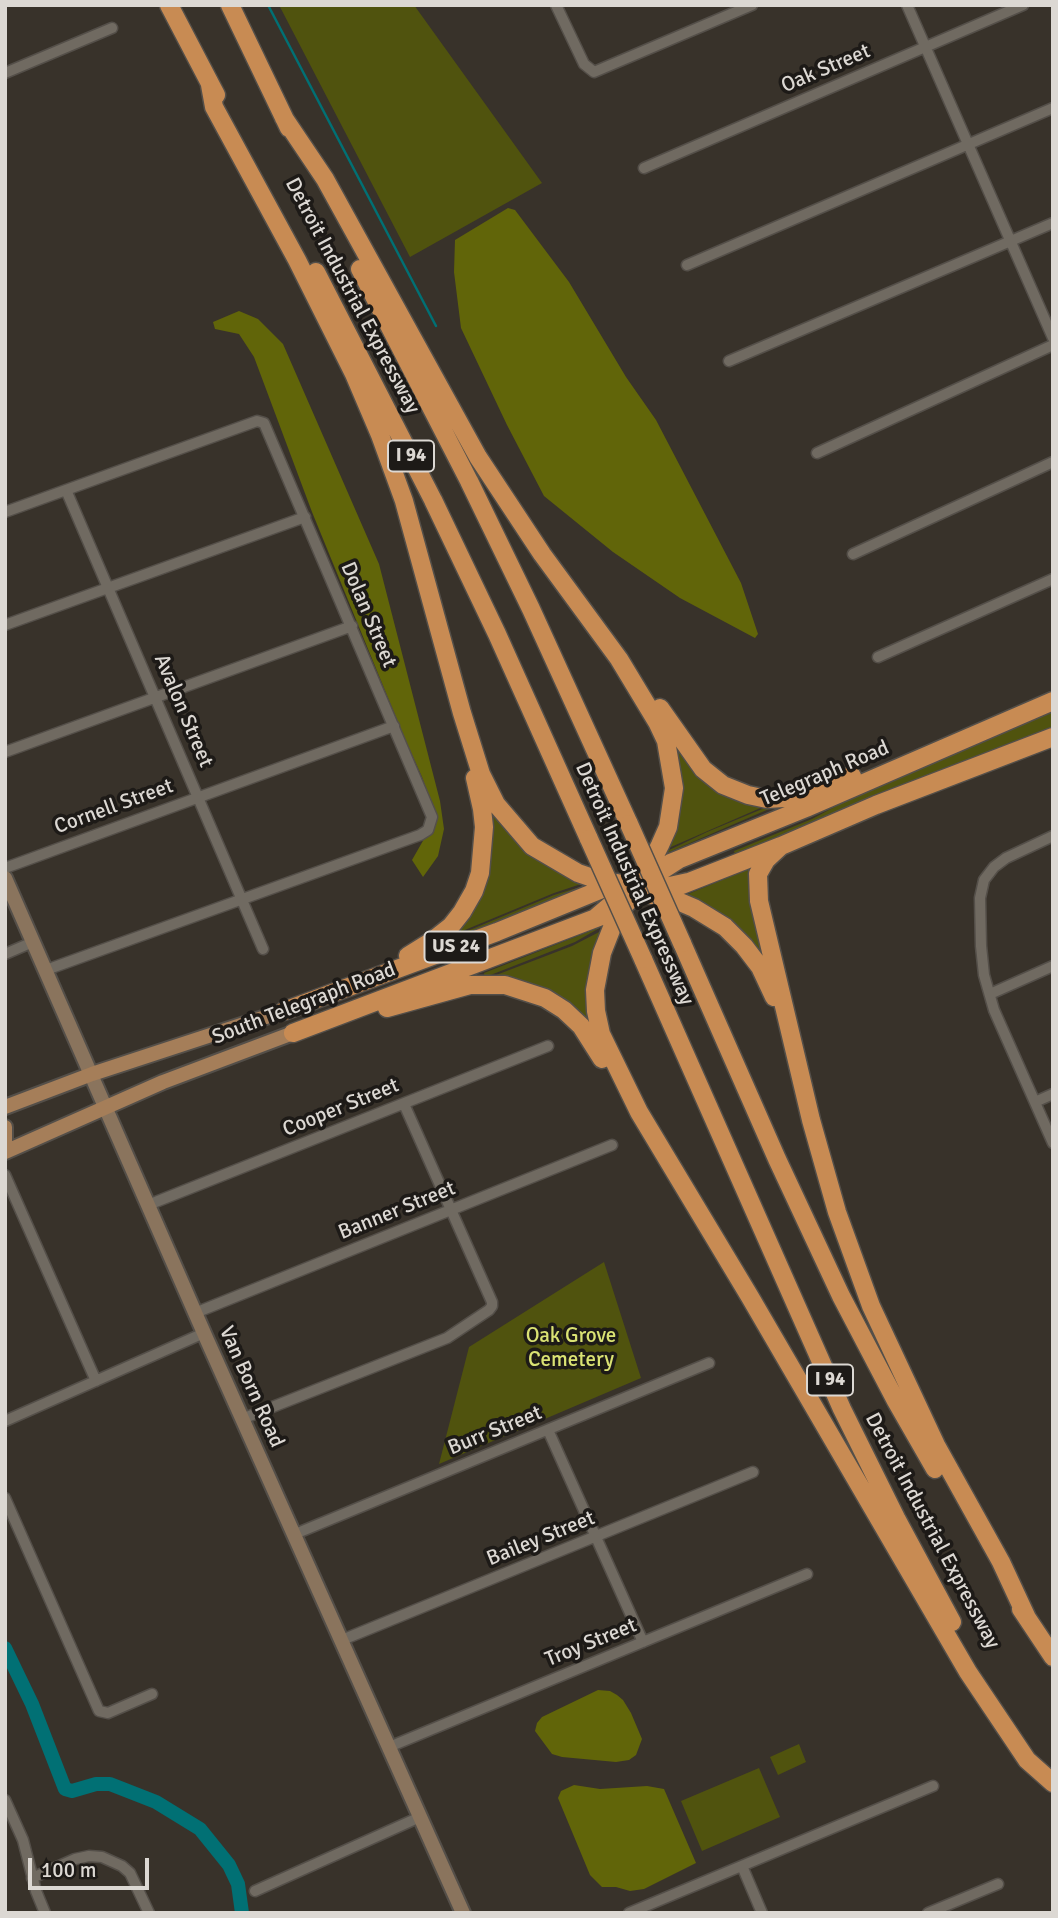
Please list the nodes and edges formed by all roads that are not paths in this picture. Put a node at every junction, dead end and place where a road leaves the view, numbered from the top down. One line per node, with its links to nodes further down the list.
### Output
1 (169, 5): 10 (highway, Detroit Industrial Expressway / I 94)
2 (230, 5): 12 (highway, Detroit Industrial Expressway / I 94)
3 (556, 5): 4 (street)
4 (751, 5)
5 (907, 5): 8 (street)
6 (1023, 5): 8 (street, Oak Street)
7 (112, 28): 9 (street)
8 (925, 47): 13 (street); 14 (street, Oak Street)
9 (5, 73)
10 (210, 85): 35 (highway); 90 (highway, Detroit Industrial Expressway / I 94, bridge)
11 (1053, 108): 13 (street)
12 (284, 118): 32 (highway); 84 (highway, Detroit Industrial Expressway / I 94, bridge)
13 (968, 144): 16 (street); 17 (street)
14 (644, 168)
15 (1053, 223): 16 (street)
16 (1011, 241): 18 (street); 20 (street)
17 (687, 265)
18 (1053, 338)
19 (1053, 345): 21 (street)
20 (729, 361)
21 (817, 453)
22 (1053, 462): 26 (street)
23 (66, 490): 24 (street); 25 (street, Dolan Street); 28 (street, Avalon Street)
24 (5, 512)
25 (305, 517): 28 (street); 30 (street, Dolan Street)
26 (853, 554)
27 (1053, 579): 31 (street)
28 (109, 588): 29 (street); 33 (street, Avalon Street)
29 (5, 625)
30 (352, 626): 33 (street); 36 (street, Dolan Street)
31 (878, 657)
32 (619, 659): 37 (highway); 45 (highway)
33 (156, 696): 39 (street); 40 (street, Avalon Street)
34 (1053, 701): 37 (highway, Telegraph Road / US 24)
35 (462, 713): 45 (highway); 53 (highway)
36 (394, 726): 40 (street, Cornell Street); 46 (street, Dolan Street)
37 (968, 736): 45 (highway, Telegraph Road / US 24)
38 (1053, 737): 42 (highway, US 24)
39 (5, 752)
40 (199, 797): 43 (street, Cornell Street); 46 (street, Avalon Street)
41 (1053, 836): 52 (street)
42 (781, 846): 45 (highway, US 24); 55 (highway)
43 (5, 868)
44 (5, 878): 47 (main road, Van Born Road)
45 (635, 889): 53 (highway, South Telegraph Road / US 24); 54 (highway, South Telegraph Road / US 24); 55 (highway); 63 (highway)
46 (241, 898): 48 (street, Avalon Street); 51 (street)
47 (33, 942): 49 (street); 51 (main road, Van Born Road)
48 (263, 949)
49 (5, 954)
50 (1053, 965): 52 (street)
51 (46, 970): 57 (main road, Van Born Road)
52 (990, 994): 59 (street)
53 (291, 1008): 57 (main road, South Telegraph Road / US 24)
54 (300, 1031): 61 (main road, South Telegraph Road / US 24); 63 (highway)
55 (791, 1039): 84 (highway)
56 (548, 1046): 60 (street, Cooper Street)
57 (92, 1074): 61 (main road, Van Born Road); 62 (main road, South Telegraph Road / US 24)
58 (1053, 1094): 59 (street)
59 (1035, 1102): 65 (street)
60 (404, 1104): 70 (street, Cooper Street); 71 (street)
61 (106, 1106): 68 (main road, South Telegraph Road / US 24); 70 (main road, Van Born Road)
62 (5, 1107)
63 (639, 1112): 90 (highway)
64 (5, 1127): 67 (main road)
65 (1053, 1143)
66 (612, 1145): 71 (street, Banner Street)
67 (5, 1146)
68 (5, 1152)
69 (5, 1175): 75 (street)
70 (148, 1205): 72 (main road, Van Born Road)
71 (451, 1210): 72 (street, Banner Street); 76 (street)
72 (195, 1313): 73 (main road, Van Born Road)
73 (204, 1333): 75 (street); 76 (main road, Van Born Road)
74 (709, 1363): 78 (street, Burr Street)
75 (96, 1381): 77 (street)
76 (242, 1419): 81 (main road, Van Born Road)
77 (5, 1421)
78 (548, 1430): 81 (street, Burr Street); 82 (street)
79 (753, 1472): 82 (street, Bailey Street)
80 (5, 1498): 88 (street)
81 (295, 1534): 85 (main road, Van Born Road)
82 (596, 1537): 85 (street, Bailey Street); 86 (street)
83 (807, 1574): 86 (street, Troy Street)
84 (1027, 1618): 87 (highway, Detroit Industrial Expressway / I 94)
85 (342, 1640): 89 (main road, Van Born Road)
86 (643, 1642): 89 (street, Troy Street)
87 (1053, 1657)
88 (152, 1694)
89 (389, 1747): 93 (main road, Van Born Road)
90 (1053, 1783)
91 (933, 1786): 94 (street)
92 (5, 1800): 95 (street)
93 (420, 1817): 97 (street); 100 (main road, Van Born Road)
94 (742, 1866): 101 (street); 102 (street)
95 (32, 1878): 98 (street); 99 (street)
96 (998, 1884): 103 (street)
97 (255, 1891)
98 (45, 1913)
99 (149, 1913)
100 (463, 1913)
101 (629, 1913)
102 (762, 1913)
103 (928, 1913)

